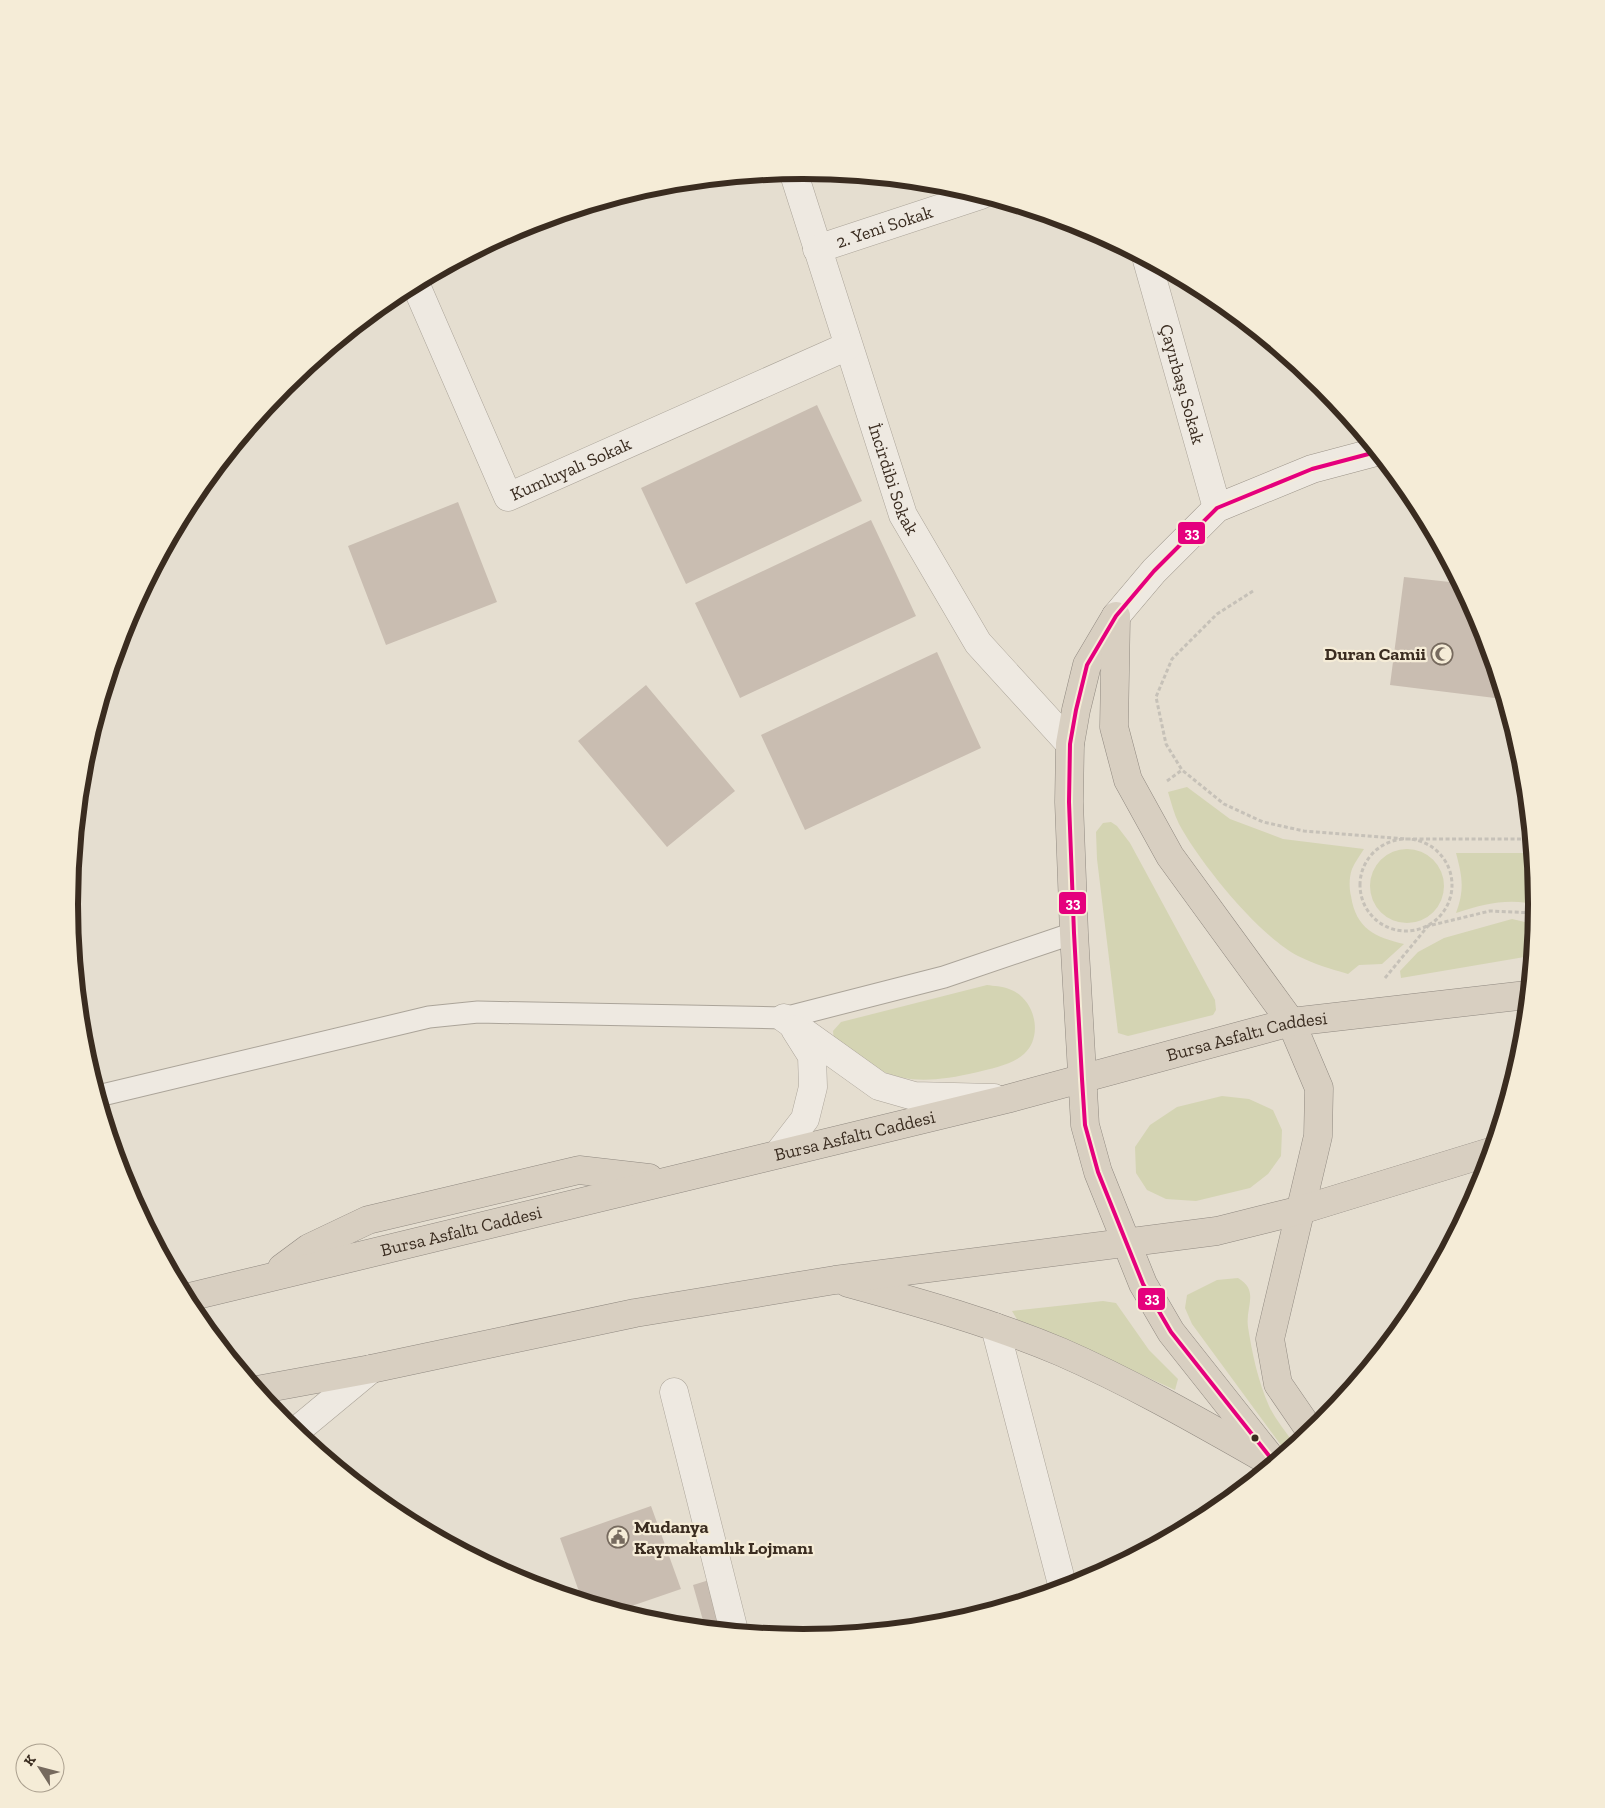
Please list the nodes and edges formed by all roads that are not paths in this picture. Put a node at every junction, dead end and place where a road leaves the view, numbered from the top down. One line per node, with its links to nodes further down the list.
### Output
1 (796, 179): 3 (street, İncirdibi Sokak)
2 (969, 199): 3 (street, 2. Yeni Sokak)
3 (817, 249): 6 (street, İncirdibi Sokak)
4 (1149, 268): 8 (street, Çayırbaşı Sokak)
5 (418, 290): 6 (street, Kumluyalı Sokak)
6 (848, 346): 10 (street, İncirdibi Sokak)
7 (1370, 454): 8 (street)
8 (1217, 508): 9 (street)
9 (1116, 616): 10 (highway); 14 (highway)
10 (1070, 744): 11 (highway)
11 (1074, 933): 13 (lane); 15 (highway)
12 (1521, 996): 14 (highway, Bursa Asfaltı Caddesi)
13 (784, 1018): 16 (lane); 17 (street); 18 (street)
14 (1291, 1022): 15 (highway, Bursa Asfaltı Caddesi); 20 (highway)
15 (1082, 1079): 17 (highway, Bursa Asfaltı Caddesi); 21 (highway)
16 (103, 1095)
17 (1007, 1099): 18 (highway, Bursa Asfaltı Caddesi)
18 (778, 1154): 23 (highway, Bursa Asfaltı Caddesi)
19 (1482, 1154): 20 (highway)
20 (1301, 1210): 21 (highway); 28 (highway)
21 (1126, 1243): 22 (highway); 30 (highway)
22 (835, 1280): 24 (highway); 25 (highway)
23 (193, 1296)
24 (995, 1327): 31 (highway); 32 (street)
25 (371, 1369): 26 (highway); 29 (street)
26 (263, 1389)
27 (674, 1392): 33 (street)
28 (1306, 1425)
29 (301, 1427)
30 (1270, 1458)
31 (1268, 1459)
32 (1061, 1581)
33 (733, 1625)

